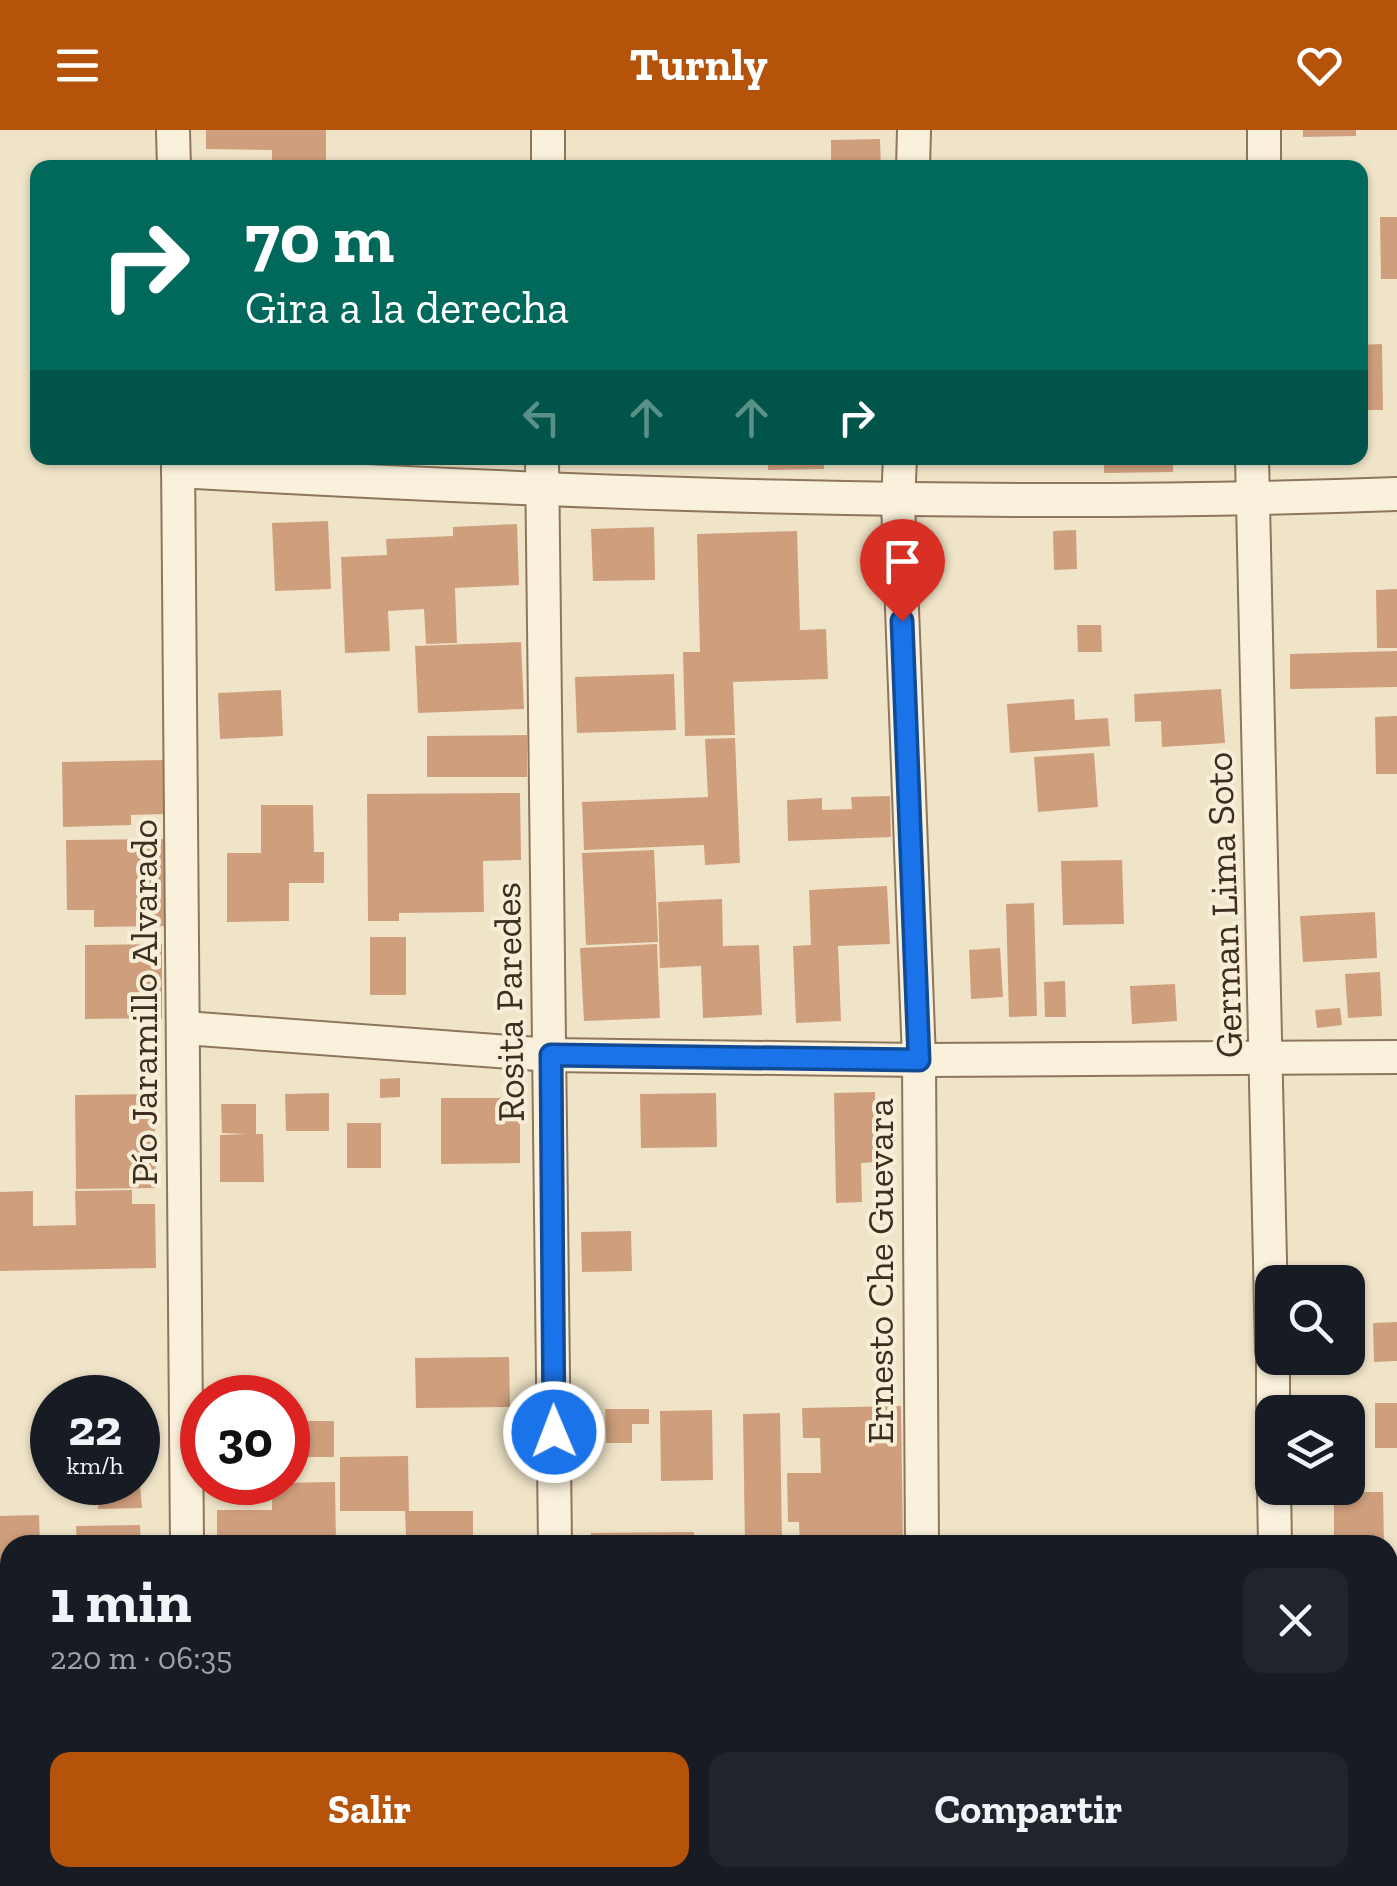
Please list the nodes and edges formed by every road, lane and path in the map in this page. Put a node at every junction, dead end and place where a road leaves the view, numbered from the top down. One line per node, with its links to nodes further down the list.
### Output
1 (173, 130): 5 (street)
2 (548, 130): 6 (street)
3 (914, 130): 7 (street)
4 (1264, 130): 8 (street)
5 (174, 160)
6 (548, 160)
7 (913, 160)
8 (1264, 160)
9 (178, 465): 18 (street, Pío Jaramillo Alvarado)
10 (191, 465): 14 (street)
11 (542, 465): 14 (street, Rosita Paredes)
12 (900, 465): 17 (street, Ernesto Che Guevara)
13 (1252, 465): 16 (street, German Lima Soto)
14 (542, 492): 17 (street); 19 (street, Rosita Paredes)
15 (1397, 494): 16 (street)
16 (1250, 499): 17 (street); 20 (street, German Lima Soto)
17 (898, 502): 22 (street, Ernesto Che Guevara)
18 (185, 1028): 19 (street); 25 (street, Pío Jaramillo Alvarado)
19 (551, 1055): 22 (street); 26 (street, Rosita Paredes)
20 (1269, 1055): 21 (street); 22 (street); 23 (street, German Lima Soto)
21 (1397, 1057)
22 (919, 1060): 27 (street, Ernesto Che Guevara)
23 (1271, 1265)
24 (1274, 1505): 28 (street)
25 (186, 1535)
26 (554, 1535)
27 (922, 1535)
28 (1275, 1535)

